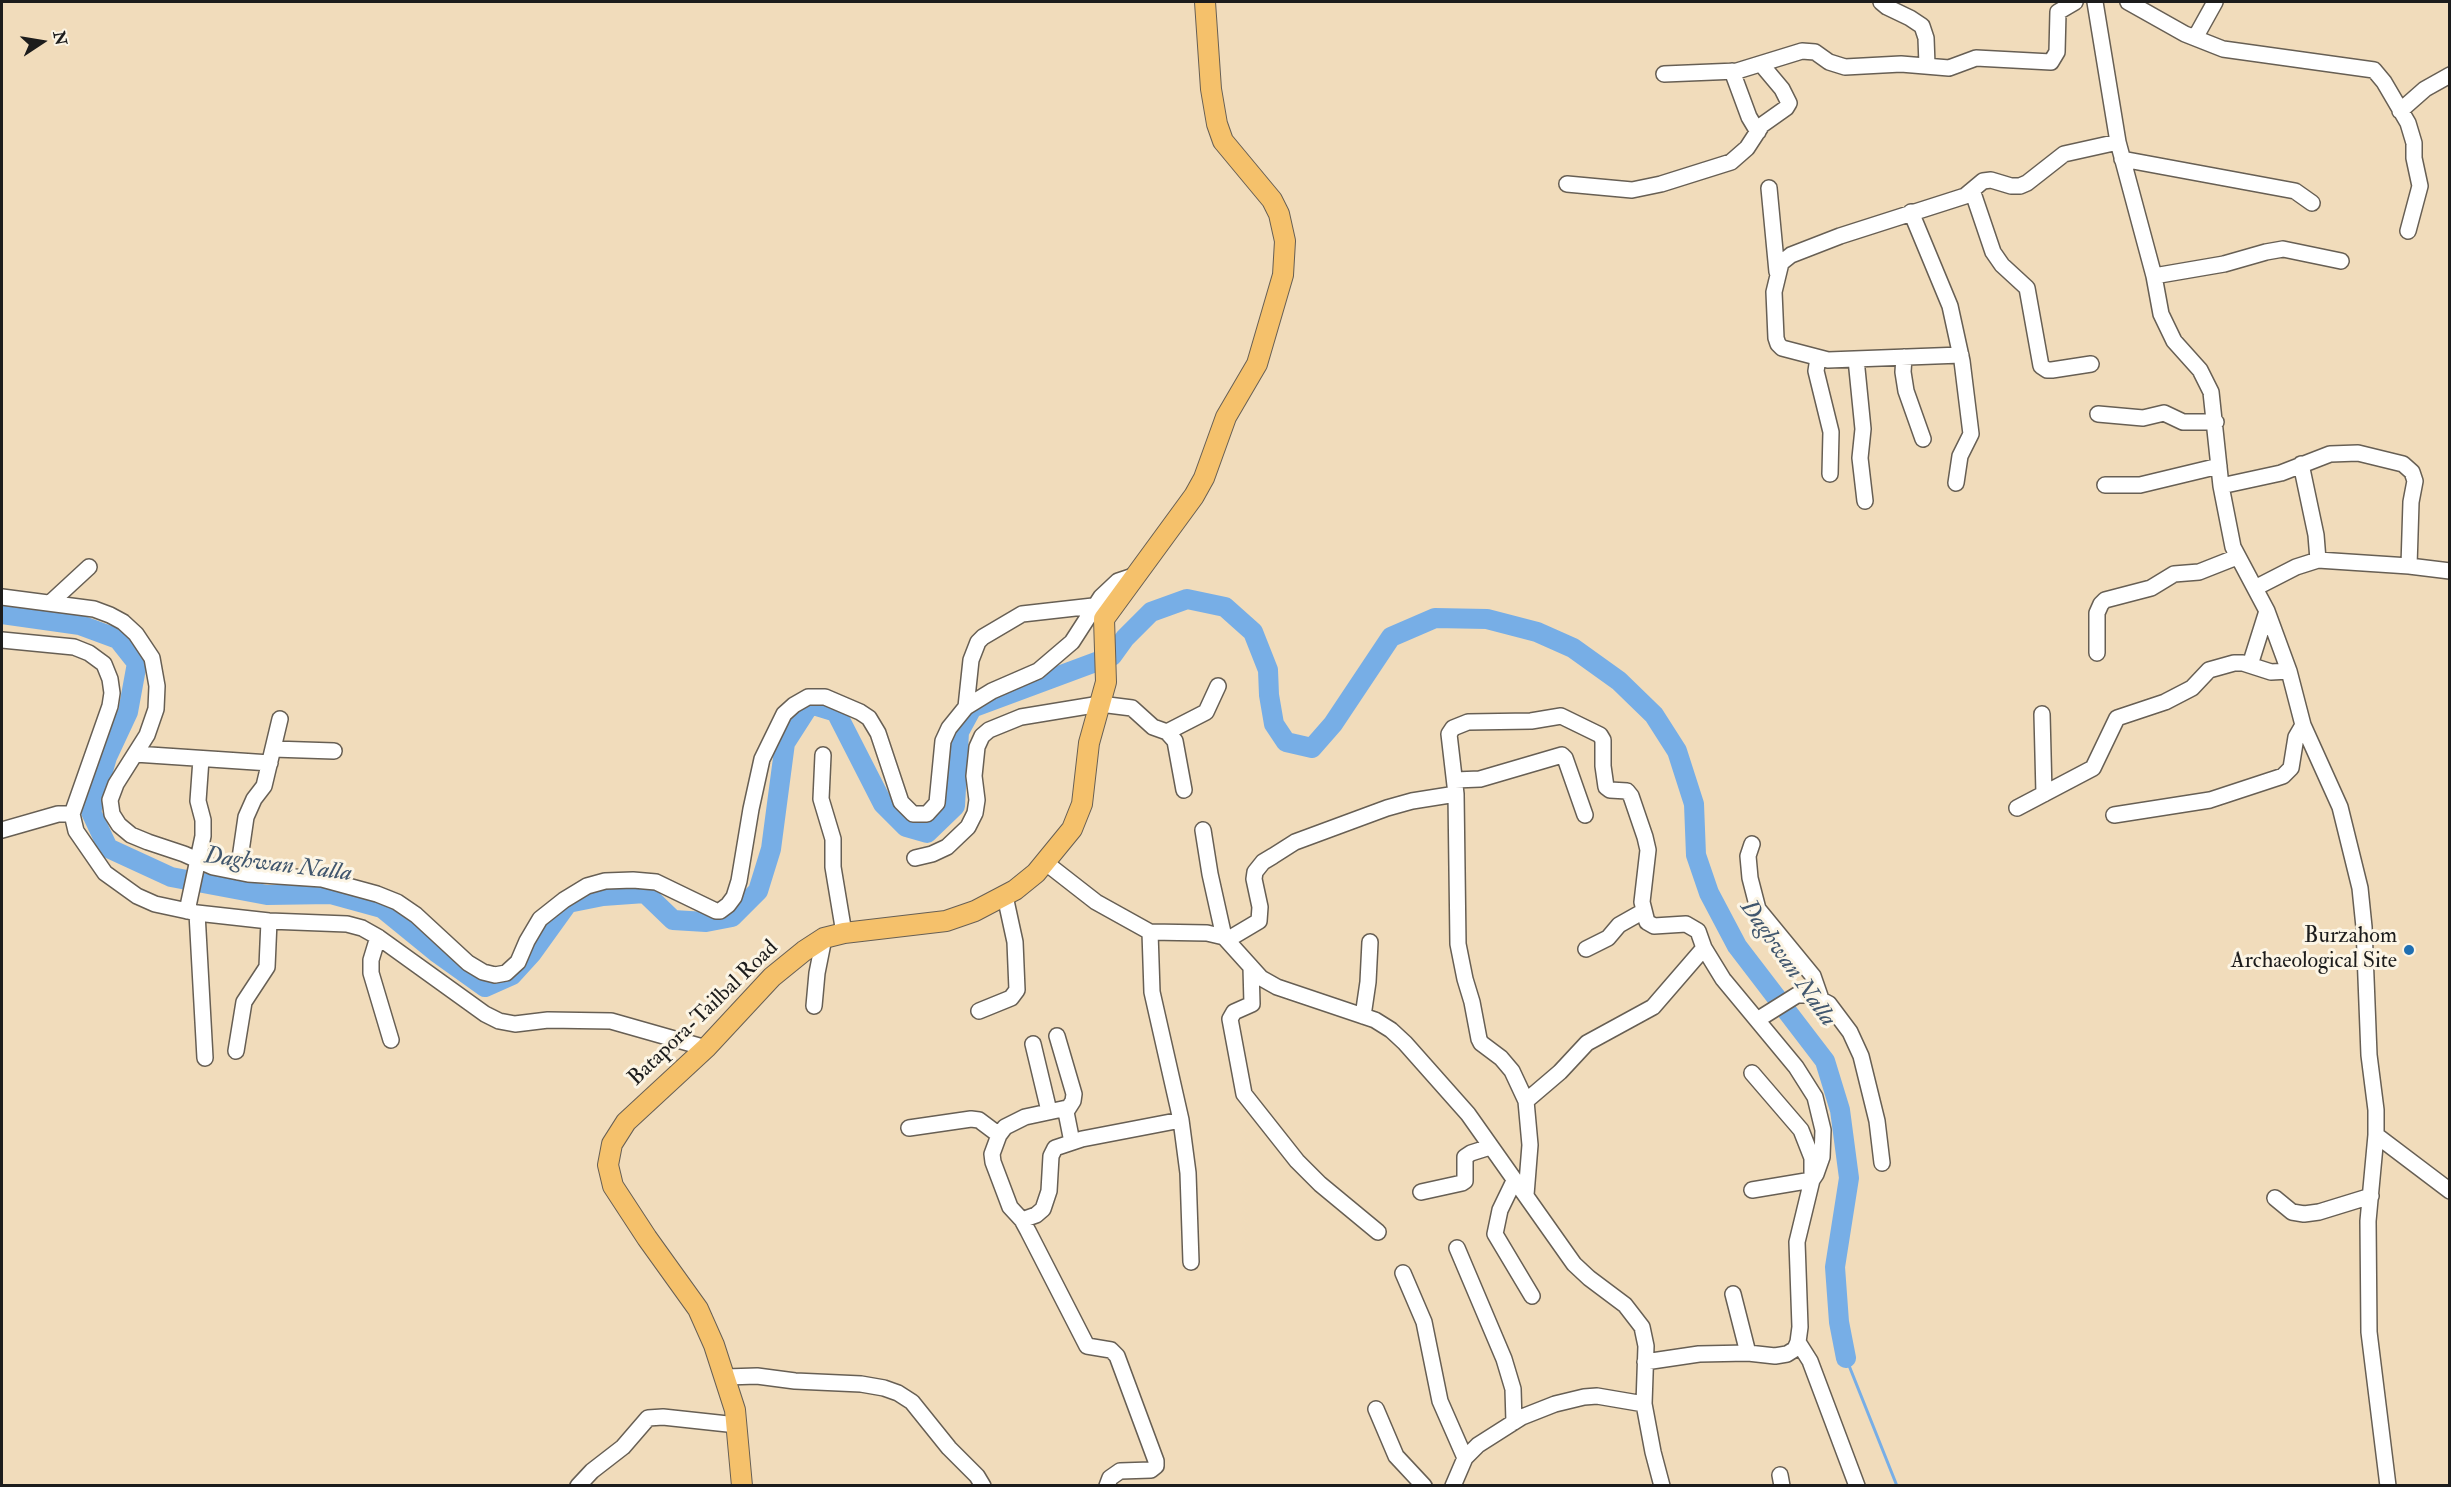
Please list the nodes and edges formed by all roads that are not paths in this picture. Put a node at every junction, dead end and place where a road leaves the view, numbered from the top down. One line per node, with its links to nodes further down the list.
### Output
1 (1205, 2): 46 (main road, Batapora-Tailbal Road)
2 (1881, 2): 9 (street)
3 (2075, 2): 9 (street)
4 (2095, 2): 15 (street)
5 (2128, 2): 7 (street)
6 (2215, 2): 7 (street)
7 (2195, 38): 13 (street)
8 (1761, 64): 9 (street); 10 (street); 14 (street)
9 (1927, 65)
10 (1732, 71): 11 (street); 14 (street)
11 (1664, 74)
12 (2450, 75): 13 (street)
13 (2400, 111): 22 (street)
14 (1758, 132): 17 (street)
15 (2118, 142): 16 (street); 19 (street)
16 (2122, 159): 20 (street); 25 (street)
17 (1567, 184)
18 (1769, 189): 24 (street)
19 (1972, 190): 21 (street); 30 (street)
20 (2312, 203)
21 (1911, 212): 24 (street); 26 (street)
22 (2408, 231)
23 (2342, 261): 25 (street)
24 (1777, 272): 28 (street)
25 (2154, 276): 32 (street)
26 (1961, 355): 27 (street); 37 (street)
27 (1904, 357): 29 (street); 33 (street)
28 (1818, 358): 29 (street); 36 (street)
29 (1856, 359): 40 (street)
30 (2091, 364)
31 (2098, 414): 32 (street)
32 (2216, 422): 35 (street)
33 (1923, 439)
34 (2301, 464): 39 (street); 42 (street); 43 (street)
35 (2219, 466): 38 (street); 39 (street)
36 (1830, 474)
37 (1956, 483)
38 (2105, 485)
39 (2221, 486): 41 (street)
40 (1865, 501)
41 (2237, 557): 47 (street); 53 (street)
42 (2318, 560): 43 (street); 47 (street)
43 (2409, 566): 45 (street)
44 (89, 567): 49 (street)
45 (2450, 571)
46 (1139, 574): 50 (street); 57 (main road, Batapora-Tailbal Road)
47 (2255, 588): 51 (street)
48 (2, 597): 49 (street)
49 (50, 603): 64 (street)
50 (1093, 606): 58 (street); 58 (street)
51 (2267, 611): 54 (street); 55 (street)
52 (2, 640): 72 (street)
53 (2097, 653)
54 (2250, 665): 55 (street); 70 (street)
55 (2289, 671): 61 (street)
56 (1218, 686): 62 (street)
57 (1101, 704): 62 (street); 78 (street); 79 (main road, Batapora-Tailbal Road)
58 (966, 708): 81 (street)
59 (2042, 714): 70 (street)
60 (280, 719): 66 (street)
61 (2303, 726): 74 (street); 113 (street)
62 (1167, 732): 69 (street)
63 (334, 751): 66 (street)
64 (135, 754): 67 (street); 80 (street)
65 (823, 755): 87 (street)
66 (271, 756): 67 (street); 81 (street)
67 (201, 759): 80 (street)
68 (1456, 787): 73 (street); 84 (street); 90 (street); 107 (street)
69 (1184, 790)
70 (2043, 794): 71 (street)
71 (2016, 808)
72 (72, 814): 75 (street); 83 (street)
73 (1585, 814)
74 (2114, 815)
75 (2, 830)
76 (1203, 830): 90 (street)
77 (1752, 844): 95 (street)
78 (915, 858)
79 (1046, 863): 82 (main road, Batapora-Tailbal Road); 86 (street)
80 (196, 865): 81 (street); 83 (street)
81 (238, 872)
82 (1005, 896): 87 (main road, Batapora-Tailbal Road); 97 (street)
83 (191, 907): 85 (street); 105 (street)
84 (1642, 912): 92 (street); 93 (street)
85 (269, 921): 88 (street); 104 (street)
86 (1150, 932): 90 (street); 110 (street)
87 (844, 933): 89 (main road, Batapora-Tailbal Road)
88 (378, 937): 101 (street); 103 (street)
89 (824, 938): 96 (street); 103 (main road, Batapora-Tailbal Road)
90 (1225, 938): 94 (street)
91 (1370, 942): 98 (street)
92 (1704, 948): 99 (street); 107 (street)
93 (1586, 949)
94 (1251, 967): 98 (street); 126 (street)
95 (1821, 999): 99 (street); 116 (street)
96 (814, 1006)
97 (979, 1011)
98 (1363, 1016): 115 (street)
99 (1757, 1020): 117 (street)
100 (1057, 1036): 108 (street)
101 (391, 1040)
102 (1033, 1044): 109 (street)
103 (706, 1048): 135 (main road, Batapora-Tailbal Road)
104 (236, 1051)
105 (205, 1058)
106 (1752, 1073): 117 (street)
107 (1526, 1101): 122 (street)
108 (1067, 1108): 109 (street); 114 (street)
109 (1049, 1111): 112 (street)
110 (1181, 1120): 114 (street); 128 (street)
111 (909, 1128): 112 (street)
112 (999, 1135): 125 (street)
113 (2376, 1135): 120 (street); 123 (street)
114 (1072, 1142): 125 (street)
115 (1490, 1147): 118 (street); 121 (street)
116 (1882, 1163)
117 (1812, 1180): 119 (street); 132 (street)
118 (1514, 1181): 122 (street); 131 (street)
119 (1752, 1190)
120 (2450, 1191)
121 (1421, 1192)
122 (1526, 1195): 134 (street)
123 (2370, 1196): 124 (street); 149 (street)
124 (2275, 1198)
125 (1022, 1220): 144 (street)
126 (1378, 1232)
127 (1457, 1248): 138 (street)
128 (1191, 1262)
129 (1403, 1273): 140 (street)
130 (1733, 1294): 133 (street)
131 (1532, 1296)
132 (1798, 1342): 133 (street); 148 (street)
133 (1748, 1353): 134 (street)
134 (1645, 1362): 136 (street)
135 (726, 1377): 139 (main road, Batapora-Tailbal Road); 143 (street)
136 (1644, 1404): 138 (street); 147 (street)
137 (1376, 1409): 145 (street)
138 (1514, 1422): 140 (street)
139 (737, 1425): 141 (street); 142 (main road, Batapora-Tailbal Road)
140 (1465, 1458): 146 (street)
141 (578, 1485)
142 (742, 1485)
143 (983, 1485)
144 (1107, 1485)
145 (1424, 1485)
146 (1453, 1485)
147 (1662, 1485)
148 (1857, 1485)
149 (2388, 1485)

